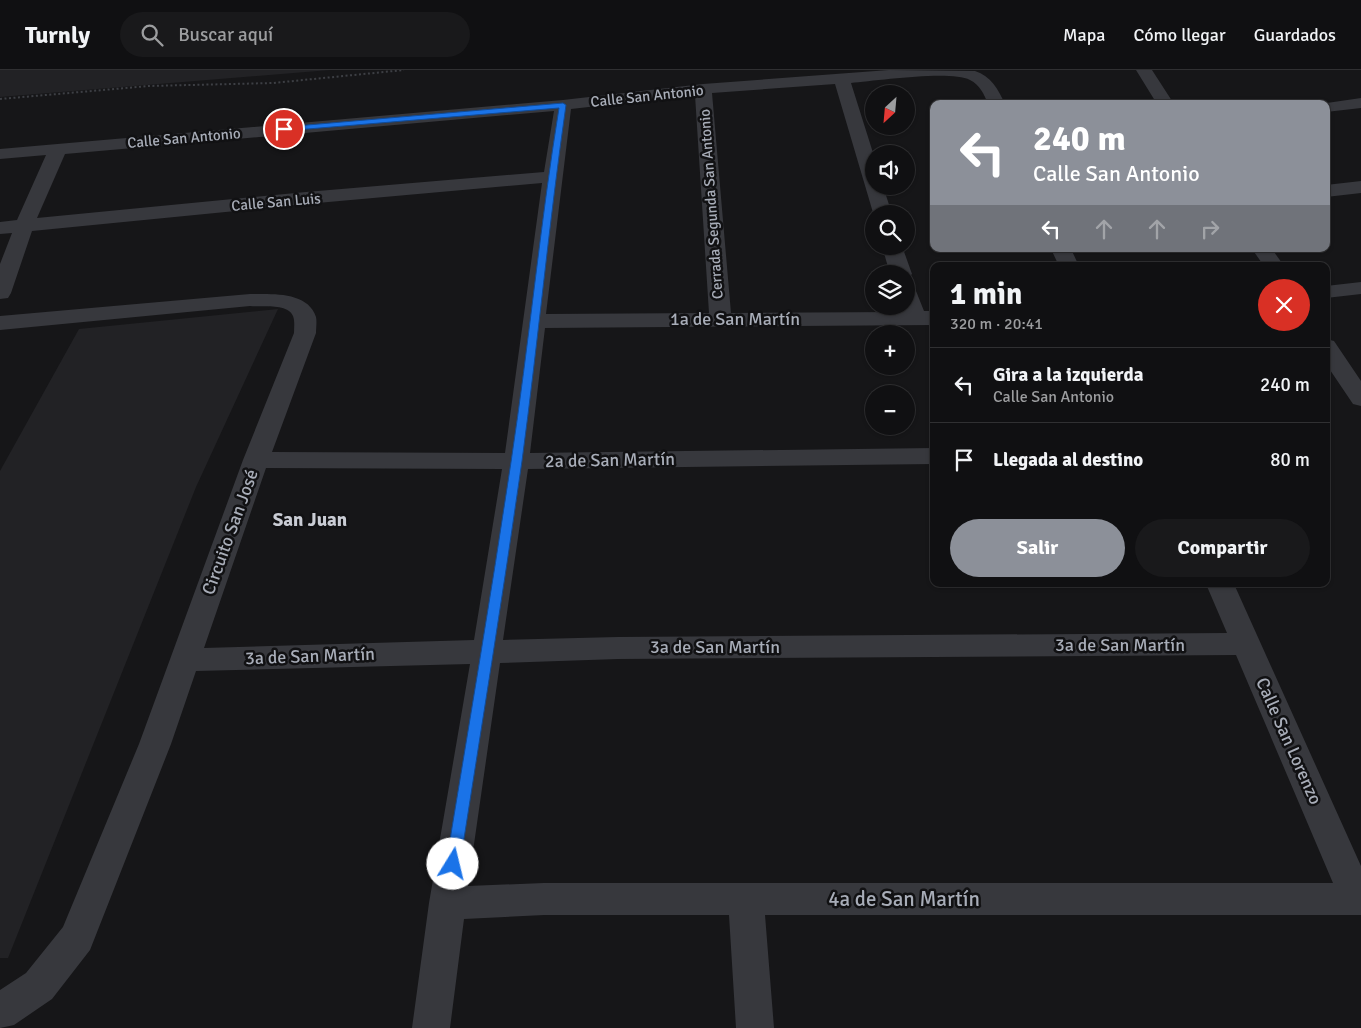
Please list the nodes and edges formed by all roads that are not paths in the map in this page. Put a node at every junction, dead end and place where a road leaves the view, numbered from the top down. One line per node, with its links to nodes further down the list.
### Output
1 (1144, 70): 5 (street)
2 (841, 78): 3 (street, Calle San Antonio); 4 (street, Calle San Antonio); 14 (street)
3 (702, 89): 7 (street, Calle San Antonio); 22 (street, Cerrada Segunda San Antonio)
4 (995, 100)
5 (1163, 100)
6 (1361, 103): 8 (street)
7 (563, 105): 9 (street, Calle San Antonio); 11 (street)
8 (1330, 107)
9 (58, 149): 10 (street, Calle San Antonio); 15 (street)
10 (0, 154)
11 (552, 178): 15 (street, Calle San Luis); 23 (street)
12 (1361, 187): 13 (street)
13 (1330, 191)
14 (879, 205)
15 (24, 226): 16 (street, Calle San Luis); 19 (street)
16 (0, 228)
17 (1361, 288): 18 (street)
18 (1330, 292)
19 (0, 293)
20 (915, 304): 21 (street)
21 (924, 318): 22 (street, 1a de San Martín)
22 (720, 319): 23 (street, 1a de San Martín)
23 (535, 321): 29 (street)
24 (0, 323): 28 (street, Circuito San José)
25 (1330, 352): 26 (street)
26 (1361, 399)
27 (930, 456): 29 (street, 2a de San Martín)
28 (256, 460): 29 (street, 2a de San Martín); 33 (street, Circuito San José)
29 (516, 461): 32 (street)
30 (1221, 587): 31 (street, Calle San Lorenzo)
31 (1247, 644): 32 (street, 3a de San Martín); 35 (street, Calle San Lorenzo)
32 (487, 652): 33 (street, 3a de San Martín); 36 (street)
33 (184, 660): 37 (street, Circuito San José)
34 (746, 899): 35 (street, 4a de San Martín); 36 (street, 4a de San Martín); 39 (street)
35 (1359, 899)
36 (447, 903): 38 (street)
37 (0, 1012)
38 (431, 1028)
39 (755, 1028)

